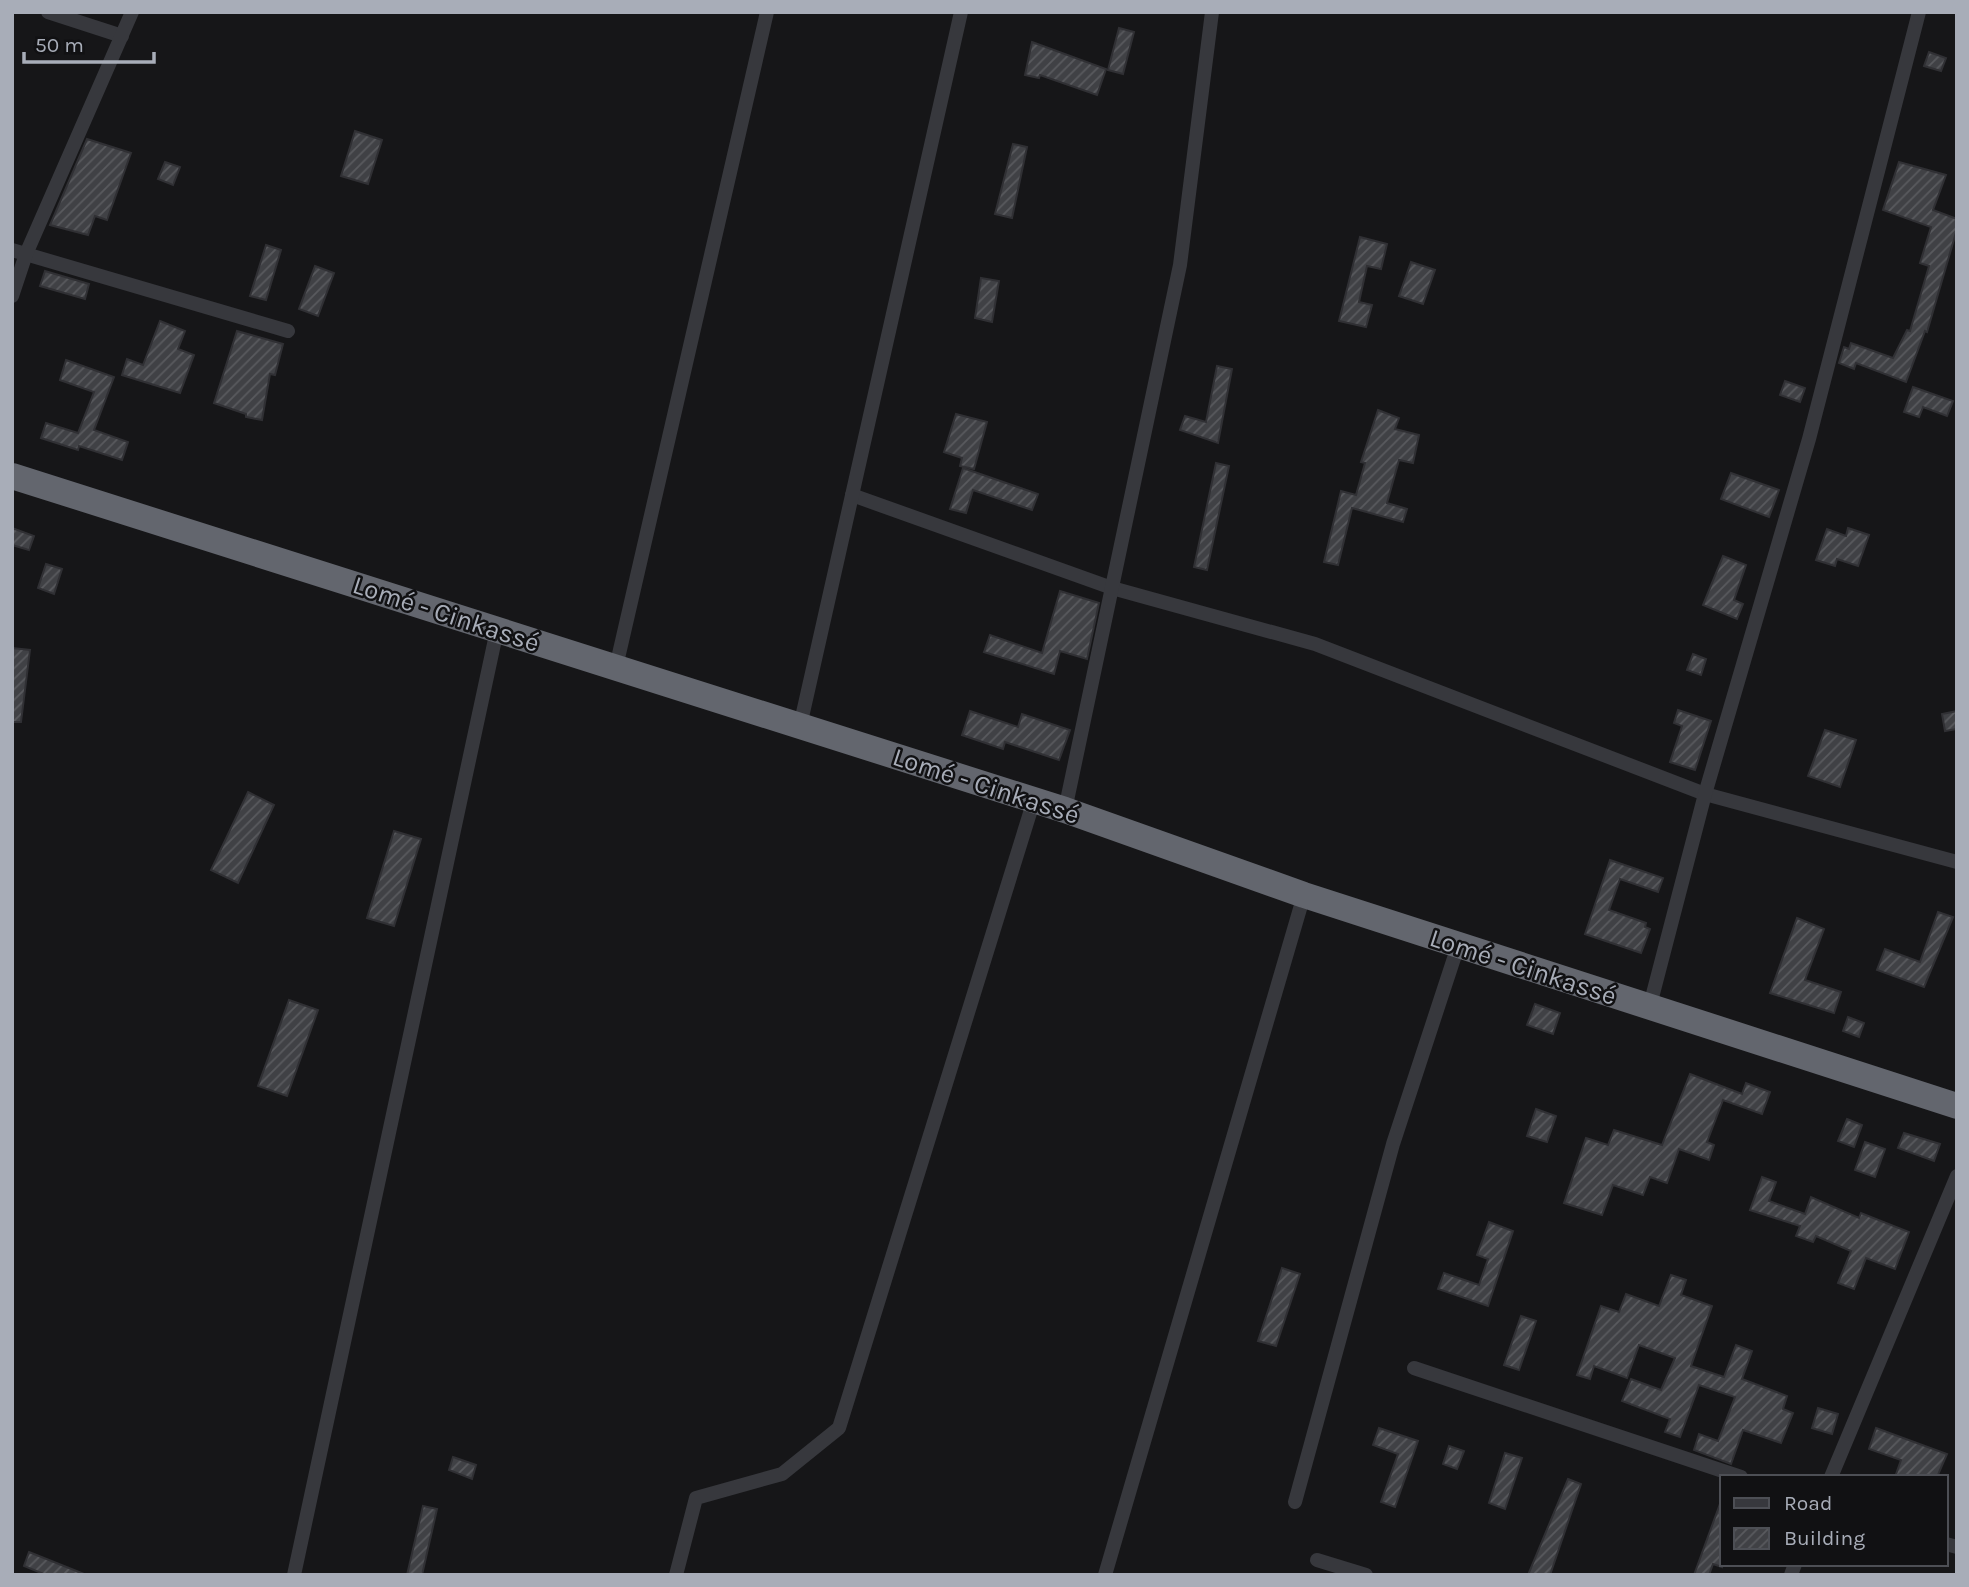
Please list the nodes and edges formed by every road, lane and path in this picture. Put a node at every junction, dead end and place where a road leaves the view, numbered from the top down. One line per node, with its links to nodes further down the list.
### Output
1 (48, 12): 7 (street)
2 (132, 12): 7 (street)
3 (767, 12): 15 (street)
4 (961, 12): 12 (street)
5 (1212, 12): 13 (street)
6 (1919, 12): 17 (street)
7 (122, 36): 8 (street)
8 (19, 252): 9 (street); 10 (street)
9 (12, 296)
10 (288, 331)
11 (12, 476): 14 (highway, Lomé - Cinkassé)
12 (852, 495): 13 (street); 16 (street)
13 (1112, 589): 17 (street); 19 (street)
14 (497, 630): 15 (highway, Lomé - Cinkassé); 31 (street)
15 (616, 667): 16 (highway, Lomé - Cinkassé)
16 (800, 726): 18 (highway, Lomé - Cinkassé)
17 (1705, 794): 20 (street); 23 (street)
18 (1034, 800): 19 (highway, Lomé - Cinkassé); 32 (street)
19 (1065, 810): 21 (highway, Lomé - Cinkassé)
20 (1957, 862)
21 (1304, 895): 22 (highway, Lomé - Cinkassé); 33 (street)
22 (1458, 946): 23 (highway, Lomé - Cinkassé); 29 (street)
23 (1649, 1009): 24 (highway, Lomé - Cinkassé)
24 (1957, 1106)
25 (1957, 1176): 28 (street)
26 (1414, 1368): 27 (street)
27 (1735, 1475)
28 (1832, 1475)
29 (1295, 1502)
30 (1317, 1560): 34 (street)
31 (294, 1575)
32 (676, 1575)
33 (1105, 1575)
34 (1366, 1575)

